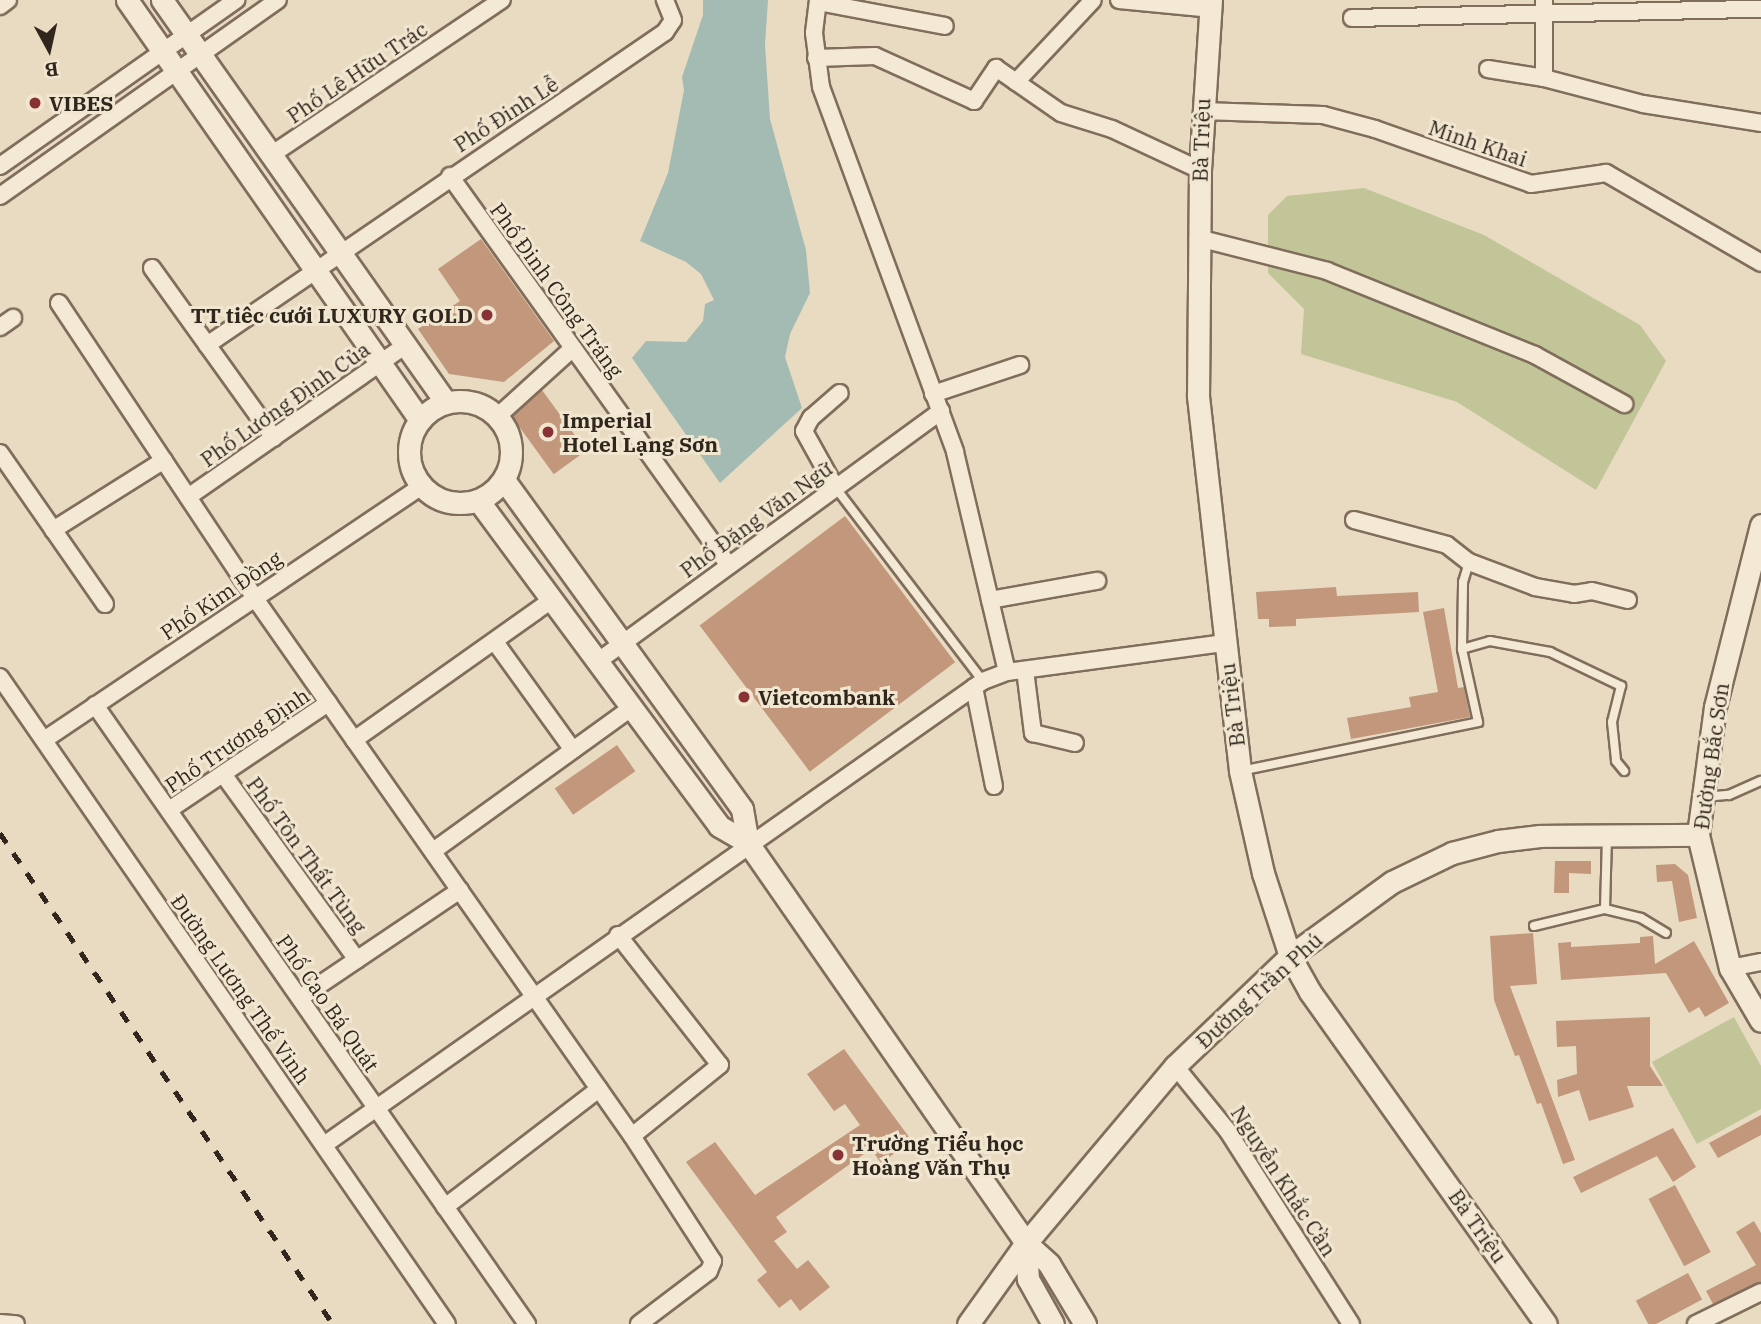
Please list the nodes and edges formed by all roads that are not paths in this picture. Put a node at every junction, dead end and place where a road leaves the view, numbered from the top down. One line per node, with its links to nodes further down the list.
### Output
1 (9, 0): 12 (street)
2 (127, 0): 19 (street)
3 (162, 0): 18 (street)
4 (236, 0): 18 (street)
5 (278, 0): 20 (street)
6 (502, 0): 30 (street, Phố Lê Hữu Trác)
7 (665, 0): 34 (street, Phố Đinh Lễ)
8 (1093, 0): 25 (street)
9 (1119, 0): 11 (street)
10 (818, 1): 17 (street); 21 (street)
11 (1210, 5): 26 (street, Bà Triệu)
12 (0, 6)
13 (1545, 7): 14 (street); 15 (street); 24 (street)
14 (1469, 8): 16 (street)
15 (1761, 9)
16 (1352, 18)
17 (945, 26)
18 (185, 34): 19 (street); 20 (street)
19 (161, 51): 23 (street); 28 (street)
20 (200, 54): 23 (street); 30 (street)
21 (816, 58): 25 (street); 48 (street)
22 (1488, 69): 24 (street)
23 (176, 70): 29 (street); 33 (street)
24 (1544, 78): 27 (street)
25 (1016, 82): 32 (street)
26 (1202, 111): 32 (street, Bà Triệu); 38 (street, Minh Khai)
27 (1761, 123)
28 (52, 130): 29 (street); 31 (street)
29 (67, 150): 35 (street)
30 (271, 155): 33 (street); 37 (street)
31 (0, 166)
32 (1200, 170): 36 (street, Bà Triệu)
33 (246, 174): 40 (street)
34 (450, 176): 37 (street, Phố Đinh Lễ); 44 (street, Phố Đinh Công Tráng)
35 (0, 196)
36 (1198, 239): 50 (street); 75 (street, Bà Triệu)
37 (341, 253): 40 (street, Phố Đinh Lễ); 42 (street)
38 (1761, 263)
39 (152, 268): 43 (street)
40 (316, 270): 43 (street, Phố Đinh Lễ); 45 (street)
41 (59, 303): 56 (street)
42 (407, 344): 45 (street, Phố Lương Định Của); 49 (street)
43 (207, 345): 54 (street)
44 (573, 348): 52 (street); 66 (street, Phố Đinh Công Tráng)
45 (381, 362): 53 (street); 54 (street, Phố Lương Định Của)
46 (1020, 365): 48 (street)
47 (839, 393): 59 (street)
48 (933, 394): 51 (street)
49 (446, 402): 52 (street); 53 (street)
50 (1624, 404)
51 (940, 411): 59 (street, Phố Đặng Văn Ngữ); 69 (street)
52 (498, 416): 57 (street)
53 (420, 420): 58 (street)
54 (274, 438): 60 (street, Phố Lương Định Của)
55 (0, 453): 64 (street)
56 (164, 460): 60 (street); 64 (street)
57 (504, 480): 61 (street); 74 (street)
58 (422, 486): 61 (street); 68 (street, Phố Kim Đồng)
59 (835, 487): 66 (street, Phố Đặng Văn Ngữ); 81 (lane)
60 (188, 497): 68 (street)
61 (478, 500): 71 (street)
62 (1354, 520): 65 (street)
63 (1761, 525): 96 (street, Đường Bắc Sơn)
64 (53, 530): 72 (street)
65 (1469, 562): 70 (street); 76 (lane)
66 (729, 565): 74 (street, Phố Đặng Văn Ngữ)
67 (1097, 581): 69 (street)
68 (254, 597): 82 (street); 83 (street, Phố Kim Đồng)
69 (990, 600): 79 (street)
70 (1628, 600)
71 (550, 601): 73 (street); 77 (street)
72 (104, 604)
73 (495, 642): 86 (street); 89 (street)
74 (622, 643): 77 (street, Phố Đặng Văn Ngữ); 87 (street)
75 (1225, 643): 78 (street); 91 (street, Bà Triệu)
76 (1462, 649): 91 (lane); 92 (lane)
77 (597, 662): 84 (street)
78 (1025, 670): 79 (street); 88 (street)
79 (1007, 672): 81 (street)
80 (0, 677): 85 (street, Đường Lương Thế Vinh)
81 (979, 684): 95 (street); 100 (street)
82 (328, 704): 86 (street); 93 (street, Phố Trương Định)
83 (95, 705): 85 (street, Phố Kim Đồng); 97 (street, Phố Cao Bá Quát)
84 (631, 708): 89 (street); 90 (street)
85 (44, 740): 118 (street, Đường Lương Thế Vinh)
86 (354, 740): 101 (street)
87 (695, 741): 90 (street); 100 (street)
88 (1075, 743)
89 (573, 750): 101 (street)
90 (670, 760): 100 (street)
91 (1240, 771): 107 (street, Bà Triệu)
92 (1624, 771)
93 (223, 774): 97 (street, Phố Trương Định); 108 (street, Phố Tôn Thất Tùng)
94 (1761, 781): 96 (lane)
95 (994, 786)
96 (1701, 798): 99 (street, Đường Bắc Sơn)
97 (169, 810): 112 (street, Phố Cao Bá Quát)
98 (1607, 834): 99 (street, Đường Trần Phú); 103 (lane); 107 (street, Đường Trần Phú)
99 (1698, 835): 110 (street, Đường Bắc Sơn)
100 (748, 843): 106 (street); 120 (street)
101 (433, 851): 102 (street)
102 (460, 890): 108 (street); 111 (street)
103 (1605, 909): 104 (lane); 105 (lane)
104 (1535, 926)
105 (1667, 933)
106 (618, 935): 111 (street); 117 (street)
107 (1290, 956): 114 (street, Đường Trần Phú); 131 (street, Bà Triệu)
108 (357, 960): 112 (street)
109 (1761, 962): 110 (street)
110 (1730, 968): 113 (street, Đường Bắc Sơn)
111 (534, 996): 115 (street); 116 (street)
112 (300, 998): 116 (street, Phố Cao Bá Quát)
113 (1761, 1021)
114 (1175, 1066): 120 (street, Đường Trần Phú); 130 (street, Nguyễn Khắc Cần)
115 (599, 1089): 117 (street); 119 (street)
116 (376, 1108): 118 (street); 119 (street, Phố Cao Bá Quát)
117 (632, 1136): 126 (street)
118 (324, 1145): 124 (street, Đường Lương Thế Vinh)
119 (445, 1207): 125 (street, Phố Cao Bá Quát)
120 (1026, 1243): 127 (street, Đường Trần Phú); 128 (street); 129 (street)
121 (1761, 1292): 132 (street)
122 (0, 1323): 123 (street)
123 (16, 1324)
124 (447, 1324)
125 (527, 1324)
126 (639, 1324)
127 (968, 1324)
128 (1053, 1324)
129 (1085, 1324)
130 (1351, 1324)
131 (1546, 1324)
132 (1696, 1324)

